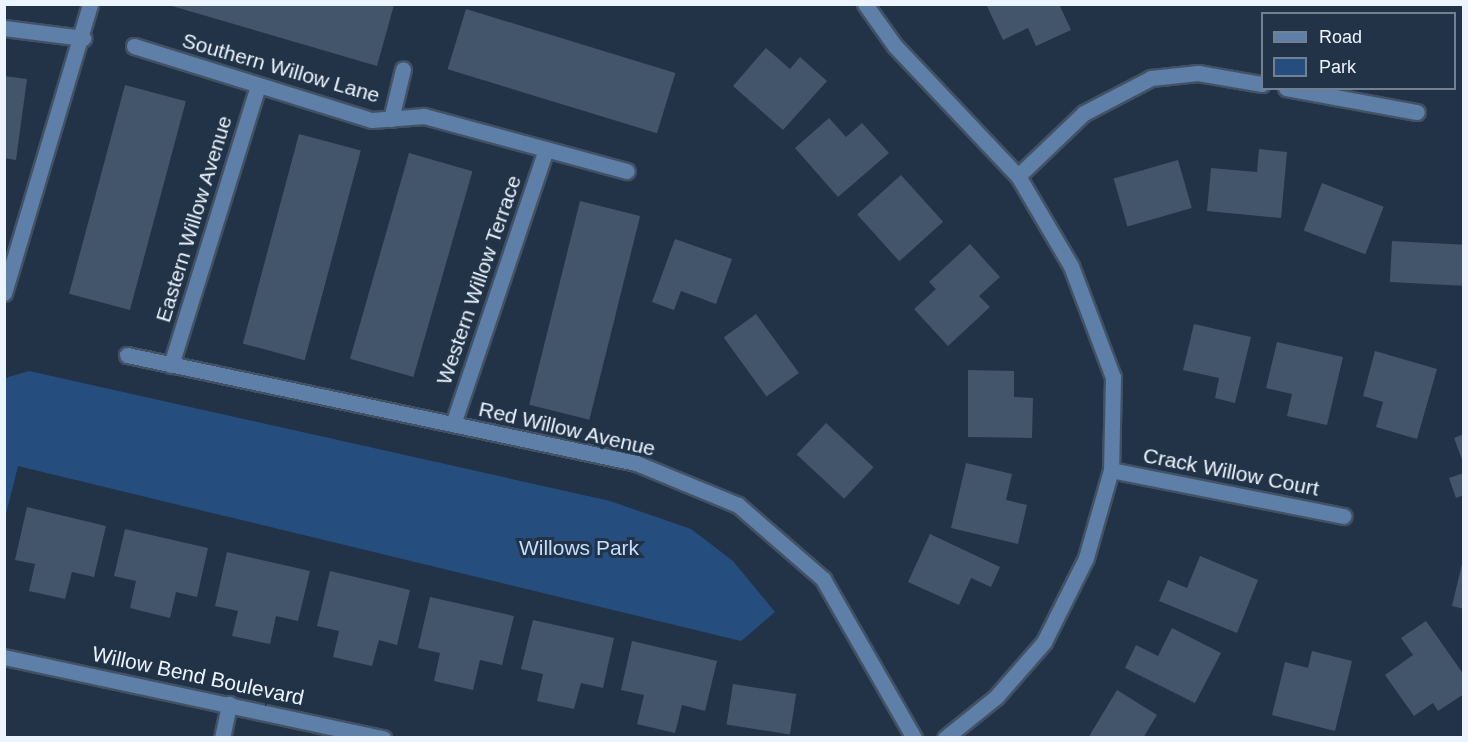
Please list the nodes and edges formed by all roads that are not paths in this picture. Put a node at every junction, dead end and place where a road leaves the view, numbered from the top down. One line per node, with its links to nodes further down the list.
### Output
1 (90, 4): 4 (street)
2 (865, 4): 14 (street)
3 (4, 28): 4 (street)
4 (83, 38): 15 (street)
5 (134, 46): 8 (street, Southern Willow Lane)
6 (404, 69): 11 (street)
7 (1261, 84): 14 (street)
8 (258, 86): 11 (street, Southern Willow Lane); 17 (street, Eastern Willow Avenue)
9 (1297, 90): 10 (street)
10 (1417, 112)
11 (392, 119): 12 (street, Southern Willow Lane)
12 (546, 149): 13 (street, Southern Willow Lane); 18 (street, Western Willow Terrace)
13 (627, 171)
14 (1018, 176): 19 (street)
15 (4, 293)
16 (127, 355): 17 (street, Red Willow Avenue)
17 (171, 365): 18 (street, Red Willow Avenue)
18 (453, 424): 25 (street, Red Willow Avenue)
19 (1111, 470): 20 (street, Crack Willow Court); 26 (street)
20 (1343, 516)
21 (4, 657): 22 (street, Willow Bend Boulevard)
22 (230, 704): 23 (street); 24 (street, Willow Bend Boulevard)
23 (222, 738)
24 (383, 738)
25 (914, 738)
26 (945, 738)

